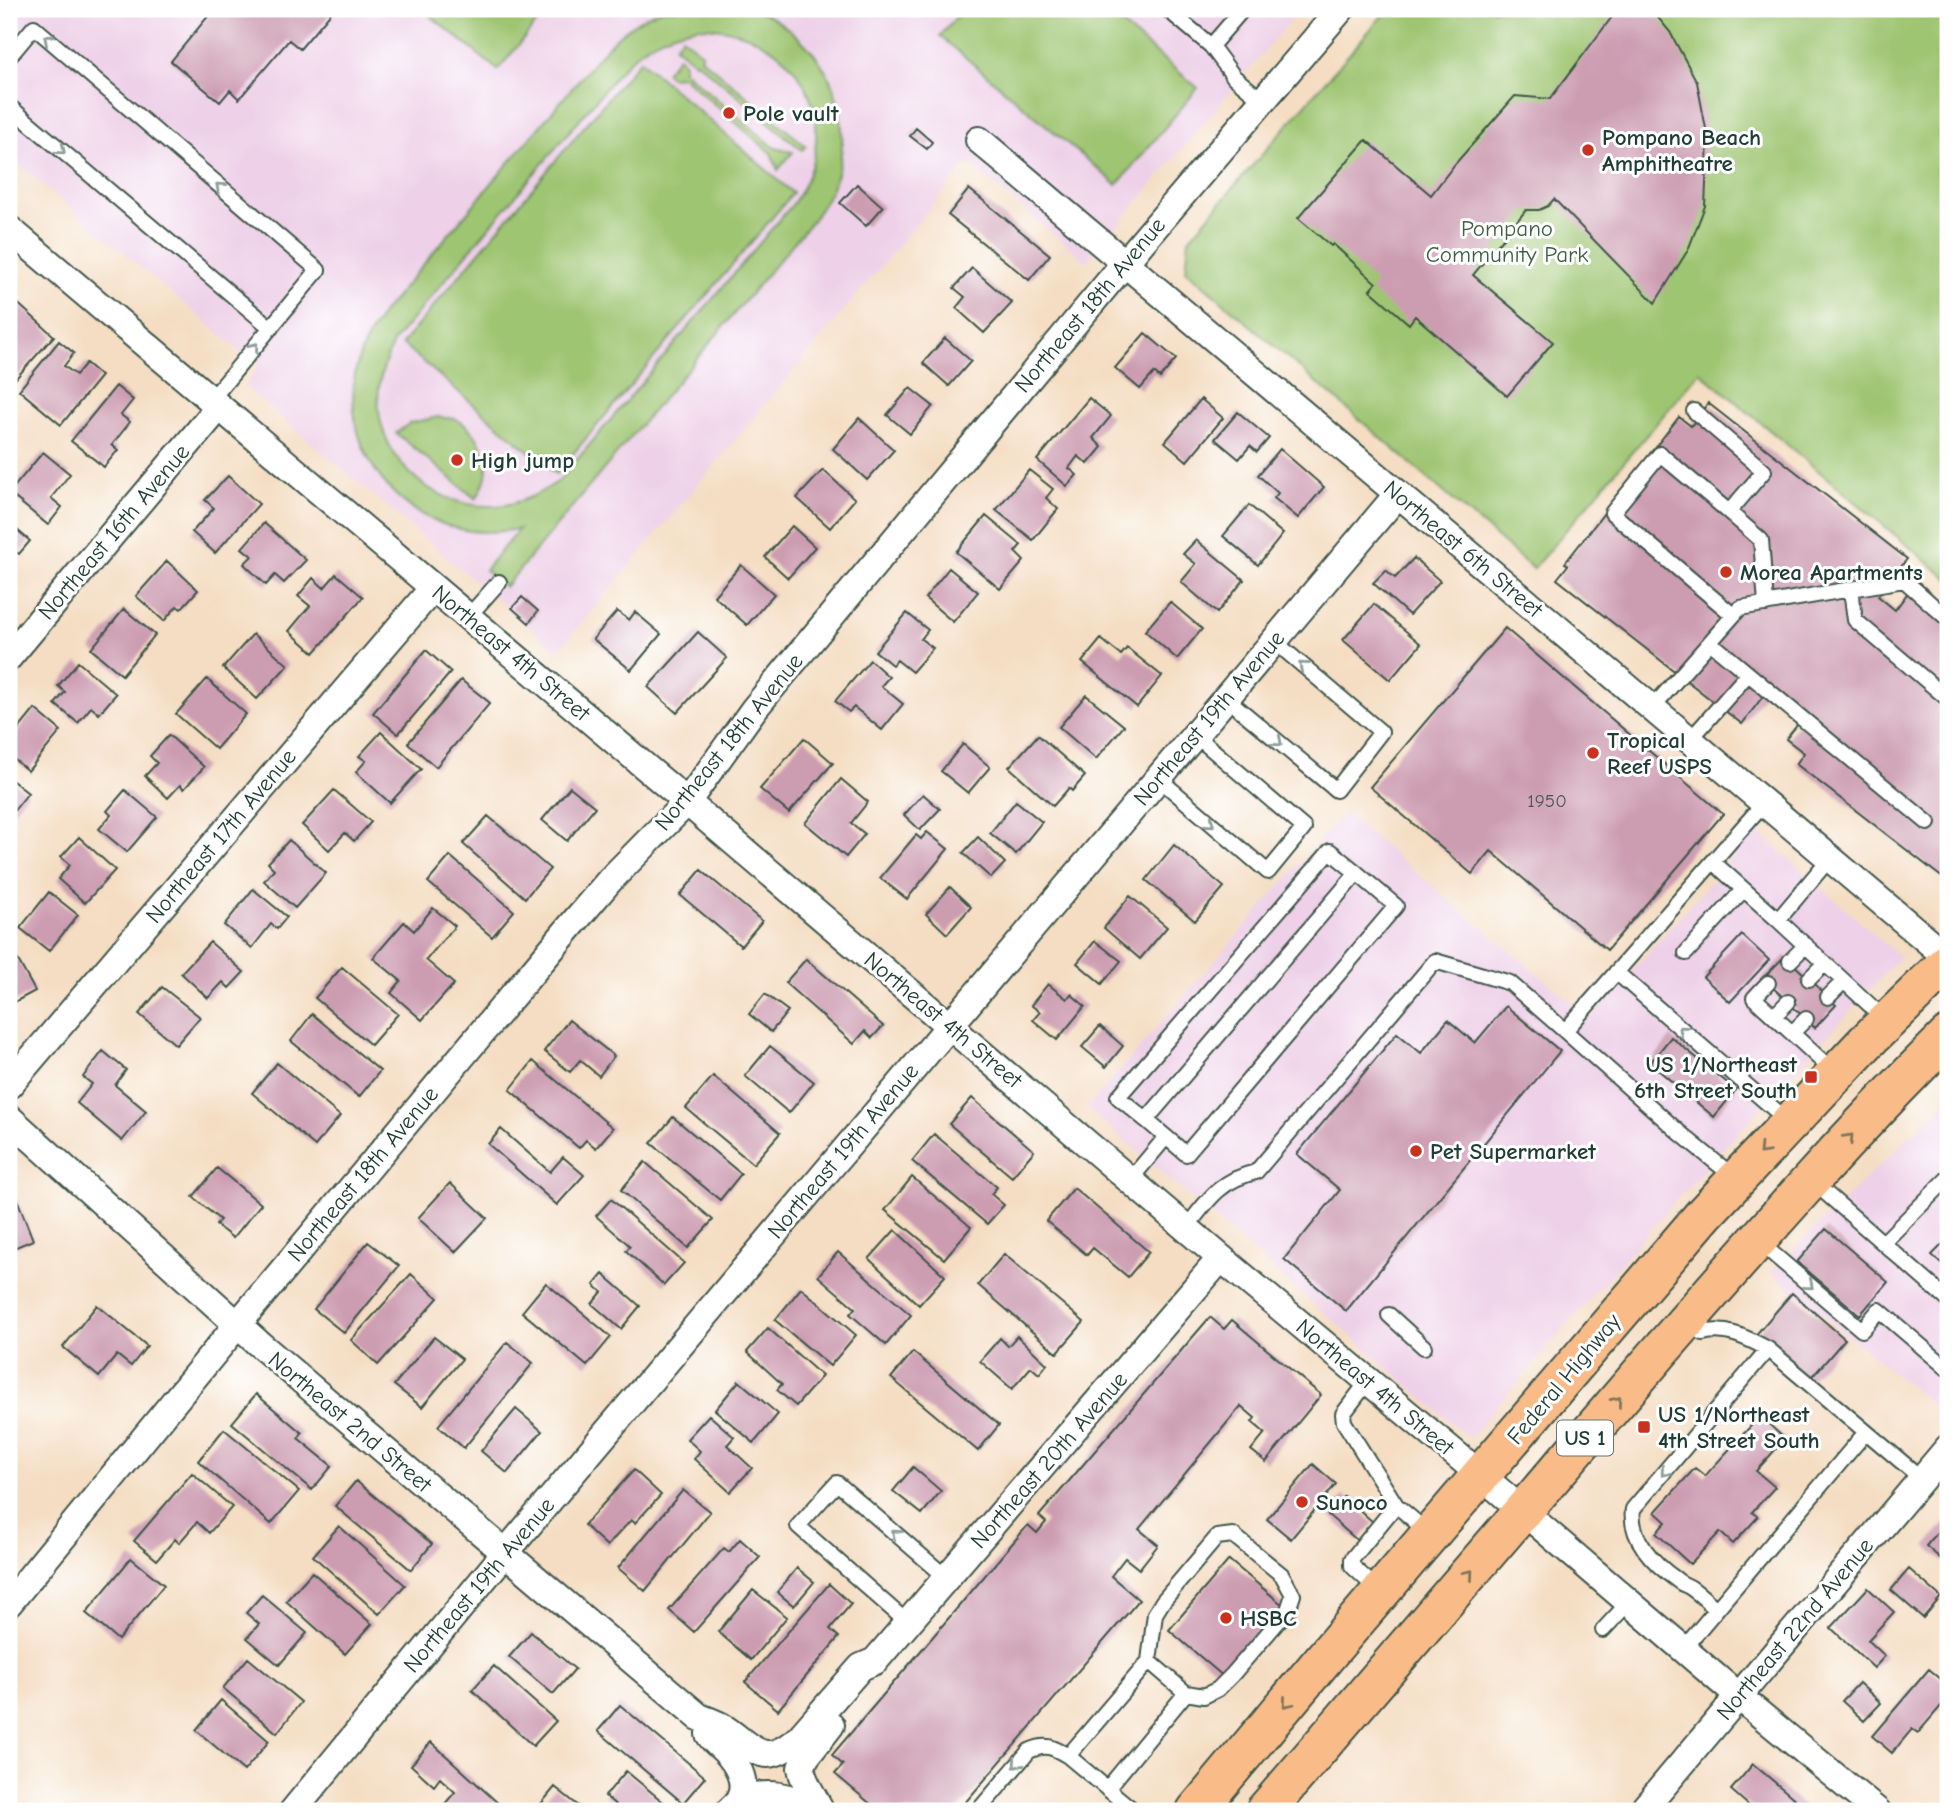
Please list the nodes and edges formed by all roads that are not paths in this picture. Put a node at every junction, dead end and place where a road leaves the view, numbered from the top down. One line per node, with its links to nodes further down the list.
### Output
1 (1167, 9): 4 (lane)
2 (1243, 9): 4 (lane)
3 (1341, 9): 6 (street, Northeast 18th Avenue)
4 (1211, 46): 6 (lane)
5 (9, 57): 11 (lane, one-way to 5)
6 (1263, 101): 10 (street, Northeast 18th Avenue)
7 (9, 106): 11 (lane, one-way to 11)
8 (979, 140): 10 (street, Northeast 6th Street)
9 (10, 232): 12 (street, Northeast 4th Street)
10 (1125, 263): 14 (street, Northeast 6th Street); 33 (street, Northeast 18th Avenue)
11 (271, 328): 12 (lane, one-way to 11)
12 (215, 403): 17 (street, Northeast 4th Street); 25 (street, Northeast 16th Avenue)
13 (1694, 411): 15 (lane)
14 (1398, 494): 23 (street, Northeast 19th Avenue); 29 (street, Northeast 6th Street)
15 (1728, 512): 19 (lane); 20 (lane)
16 (499, 582): 21 (lane)
17 (433, 588): 21 (street, Northeast 4th Street); 60 (street, Northeast 17th Avenue)
18 (1851, 589): 19 (lane); 22 (lane); 28 (lane)
19 (1766, 604): 20 (lane)
20 (1734, 615): 24 (lane)
21 (468, 617): 33 (street, Northeast 4th Street)
22 (1948, 619)
23 (1274, 642): 27 (street, Northeast 19th Avenue); 27 (lane, one-way to 23)
24 (1710, 642): 26 (lane); 29 (lane)
25 (9, 657)
26 (1748, 674): 31 (lane); 35 (lane)
27 (1226, 698): 30 (street, Northeast 19th Avenue)
28 (1948, 699)
29 (1652, 708): 31 (street, Northeast 6th Street)
30 (1195, 735): 32 (street, Northeast 19th Avenue); 32 (lane, one-way to 30)
31 (1690, 740): 34 (street, Northeast 6th Street)
32 (1158, 778): 55 (street, Northeast 19th Avenue)
33 (687, 802): 55 (street, Northeast 4th Street); 76 (street, Northeast 18th Avenue)
34 (1764, 803): 36 (street, Northeast 6th Street); 37 (lane)
35 (1928, 823)
36 (1830, 858): 40 (lane); 43 (street, Northeast 6th Street)
37 (1713, 862): 39 (lane); 46 (lane)
38 (1357, 873): 62 (lane); 62 (lane); 64 (lane)
39 (1743, 890): 40 (lane); 42 (lane)
40 (1778, 920): 41 (lane)
41 (1806, 945): 44 (lane); 45 (lane)
42 (1686, 953)
43 (1948, 960): 54 (main road, Federal Highway / US 1)
44 (1790, 961)
45 (1825, 963): 47 (lane); 48 (lane)
46 (1616, 972): 56 (lane); 63 (lane, one-way to 46)
47 (1809, 979)
48 (1844, 981): 50 (lane); 54 (lane)
49 (1768, 983): 52 (lane)
50 (1828, 997)
51 (1788, 1002): 52 (lane)
52 (1774, 1016): 57 (lane)
53 (1805, 1019): 57 (lane)
54 (1888, 1021): 59 (main road, Federal Highway / US 1)
55 (949, 1026): 67 (street, Northeast 4th Street); 88 (street, Northeast 19th Avenue)
56 (1565, 1031): 66 (lane); 69 (lane)
57 (1792, 1033): 59 (lane)
58 (1948, 1036): 68 (main road, US 1, one-way to 58)
59 (1836, 1074): 63 (main road, Federal Highway / US 1)
60 (9, 1085)
61 (9, 1118): 76 (street, Northeast 2nd Street)
62 (1146, 1120): 64 (lane)
63 (1790, 1122): 66 (main road, Federal Highway / US 1, one-way to 66)
64 (1166, 1137): 67 (lane)
65 (1948, 1178): 71 (lane)
66 (1736, 1179): 83 (main road, Federal Highway / US 1)
67 (1130, 1180): 69 (street, Northeast 4th Street)
68 (1811, 1180): 70 (main road, US 1); 71 (lane)
69 (1185, 1228): 72 (street, Northeast 4th Street)
70 (1757, 1240): 75 (main road, US 1); 79 (lane, one-way to 79)
71 (1883, 1243): 73 (lane)
72 (1222, 1258): 80 (street, Northeast 4th Street); 89 (street, Northeast 20th Avenue)
73 (1948, 1300)
74 (1389, 1315): 77 (lane)
75 (1687, 1321): 78 (lane); 86 (main road, US 1, one-way to 75)
76 (237, 1325): 88 (street, Northeast 2nd Street); 91 (street, Northeast 18th Avenue)
77 (1424, 1347)
78 (1768, 1349): 81 (lane); 93 (lane, one-way to 93)
79 (1948, 1369)
80 (1368, 1381): 83 (street, Northeast 4th Street); 85 (lane)
81 (1866, 1432): 84 (lane); 93 (lane)
82 (1948, 1448): 84 (street, Northeast 22nd Avenue)
83 (1482, 1476): 86 (street, Northeast 4th Street); 87 (main road, Federal Highway / US 1)
84 (1922, 1479): 100 (street, Northeast 22nd Avenue)
85 (1396, 1505): 87 (lane); 90 (lane)
86 (1522, 1511): 92 (street, Northeast 4th Street); 112 (main road, US 1, one-way to 86)
87 (1431, 1535): 90 (main road, Federal Highway / US 1)
88 (505, 1553): 101 (street, Northeast 2nd Street); 106 (street, Northeast 19th Avenue)
89 (947, 1578): 94 (street, Northeast 20th Avenue); 94 (lane, one-way to 94)
90 (1380, 1593): 111 (main road, Federal Highway / US 1, one-way to 111)
91 (9, 1602)
92 (1629, 1602): 95 (lane); 96 (street, Northeast 4th Street)
93 (1717, 1609): 96 (lane)
94 (909, 1624): 97 (street, Northeast 20th Avenue)
95 (1603, 1630)
96 (1683, 1649): 100 (street, Northeast 4th Street)
97 (875, 1661): 102 (street, Northeast 20th Avenue); 108 (street, Northeast 20th Avenue)
98 (1149, 1661): 99 (lane); 99 (lane); 103 (lane)
99 (1186, 1693): 104 (lane)
100 (1738, 1696): 113 (street, Northeast 22nd Avenue); 114 (street, Northeast 4th Street)
101 (699, 1717): 102 (street, Northeast 2nd Street); 105 (street, Northeast 2nd Street)
102 (763, 1754)
103 (1068, 1756): 104 (lane); 109 (lane, one-way to 109)
104 (1107, 1789): 110 (lane)
105 (735, 1805): 107 (street, Northeast 2nd Street)
106 (293, 1811)
107 (811, 1811)
108 (821, 1811)
109 (978, 1811)
110 (1134, 1811)
111 (1196, 1811)
112 (1265, 1811)
113 (1642, 1811)
114 (1877, 1811)

